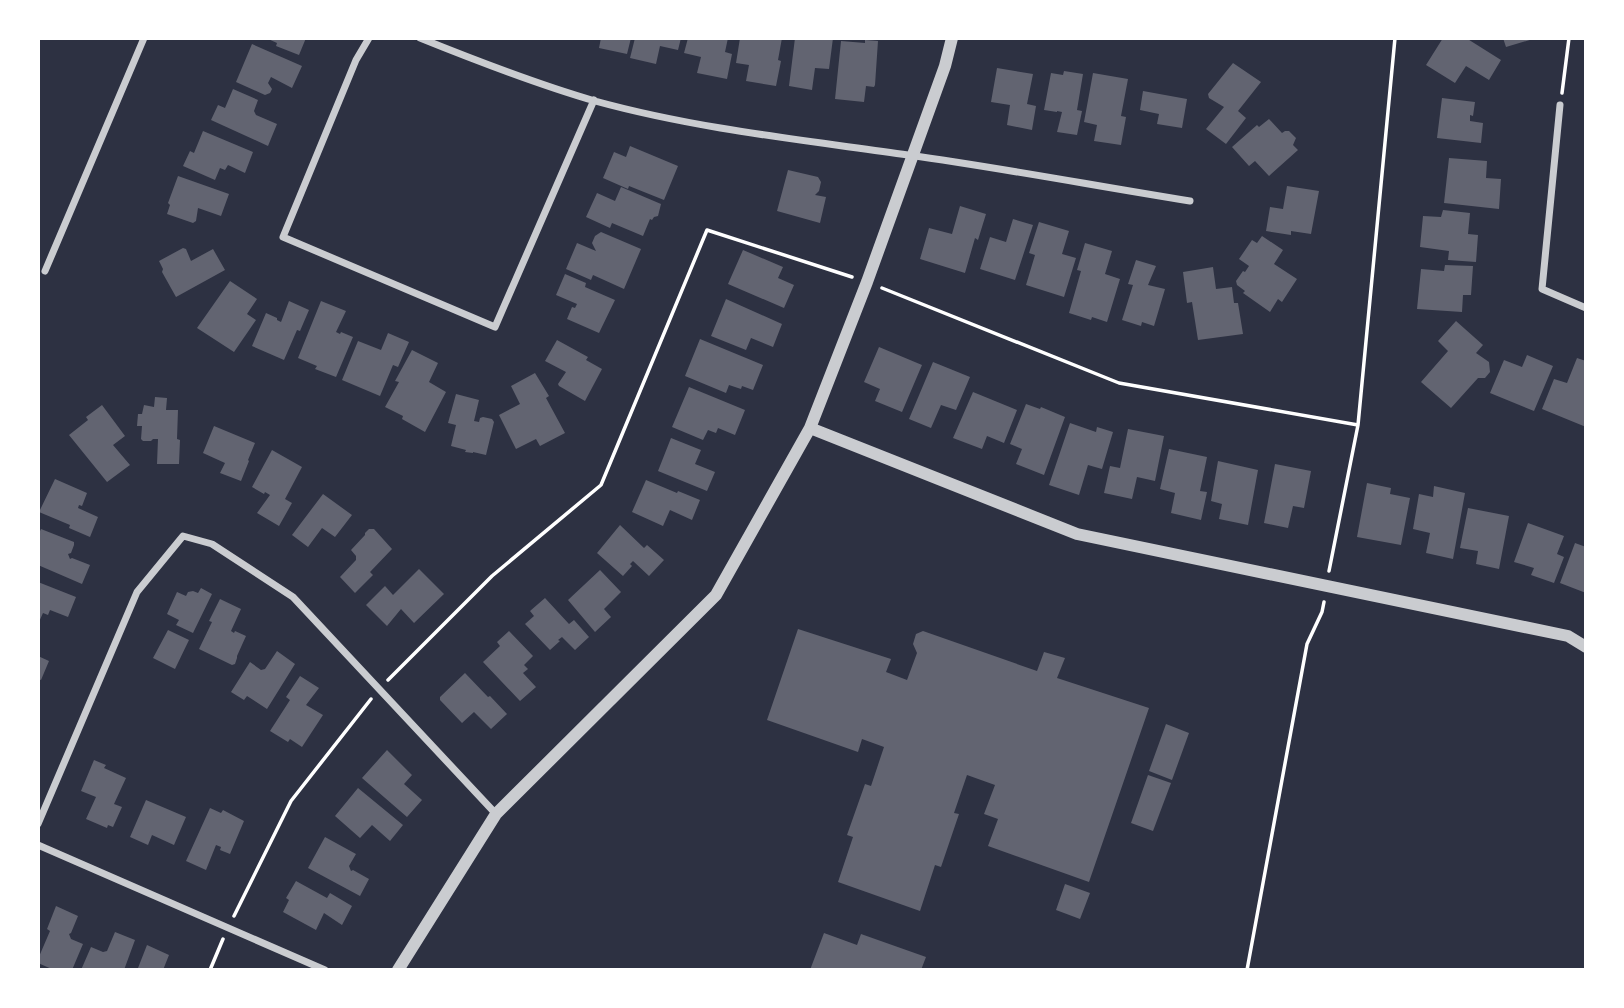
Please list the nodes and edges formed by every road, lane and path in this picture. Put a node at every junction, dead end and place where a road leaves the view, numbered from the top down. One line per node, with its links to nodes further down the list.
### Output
1 (144, 38): 11 (street)
2 (369, 38): 7 (street)
3 (420, 38): 7 (street)
4 (952, 38): 9 (street)
5 (1395, 38): 14 (path)
6 (1569, 38): 8 (path)
7 (594, 100): 9 (street)
8 (1560, 105): 13 (street)
9 (913, 156): 10 (street); 12 (street)
10 (1190, 201)
11 (45, 271)
12 (867, 282): 14 (path); 15 (street); 18 (path)
13 (1586, 308)
14 (1358, 425): 16 (path)
15 (810, 428): 16 (street); 19 (street)
16 (1327, 585): 17 (street); 26 (path)
17 (1586, 647)
18 (379, 689): 19 (street); 20 (street); 22 (path)
19 (496, 814): 25 (street)
20 (38, 824)
21 (38, 845): 22 (street)
22 (228, 927): 23 (path); 24 (street)
23 (210, 970)
24 (325, 970)
25 (398, 970)
26 (1247, 970)

